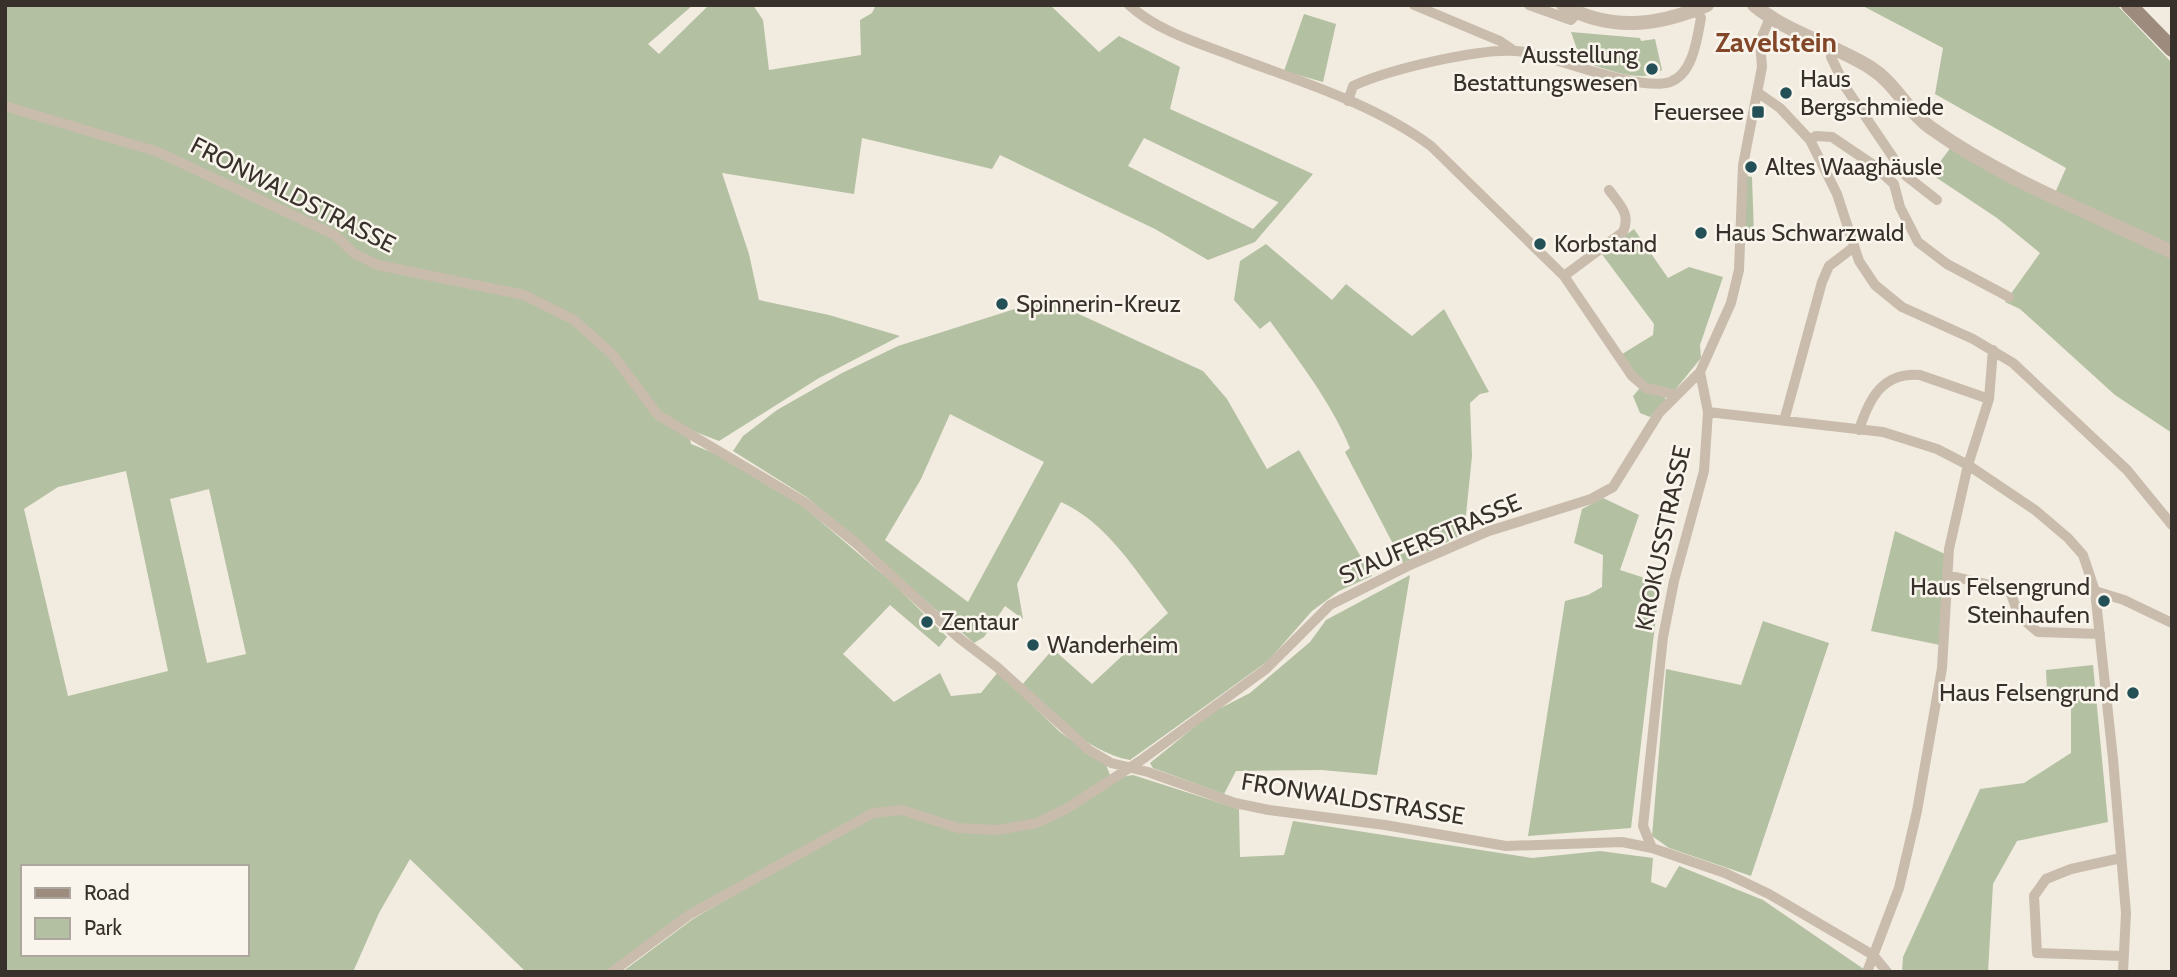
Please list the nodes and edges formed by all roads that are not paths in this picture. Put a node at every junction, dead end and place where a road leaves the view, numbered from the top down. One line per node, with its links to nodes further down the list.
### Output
1 (1129, 5): 14 (street)
2 (1414, 5): 11 (street)
3 (1529, 5): 8 (street)
4 (1563, 5): 8 (street)
5 (1754, 5): 9 (street)
6 (2129, 5): 10 (main road)
7 (1701, 7): 8 (street); 11 (street)
8 (1577, 13)
9 (1770, 18): 12 (street); 13 (street)
10 (2172, 49)
11 (1513, 50): 14 (street)
12 (1833, 50): 17 (street); 22 (street)
13 (1757, 93): 16 (street); 26 (street)
14 (1348, 101): 23 (street)
15 (5, 106): 38 (street, FRONWALDSTRASSE)
16 (1810, 140): 18 (street); 21 (street)
17 (1905, 174): 18 (street); 20 (street)
18 (1894, 184): 24 (street)
19 (1609, 190): 23 (street)
20 (1937, 200)
21 (1854, 247): 25 (street); 30 (street)
22 (2172, 252)
23 (1564, 276): 27 (street)
24 (2009, 297)
25 (1993, 350): 28 (street); 33 (street)
26 (1700, 372): 27 (street, STAUFERSTRASSE); 29 (street, KROKUSSTRASSE)
27 (1677, 395): 38 (street, STAUFERSTRASSE)
28 (1989, 399): 31 (street); 32 (street)
29 (1707, 412): 30 (street); 39 (street, KROKUSSTRASSE)
30 (1784, 421): 31 (street)
31 (1859, 430): 32 (street)
32 (1968, 465): 34 (street); 35 (street)
33 (2172, 525)
34 (1947, 575): 37 (street); 43 (street)
35 (2095, 591): 36 (street); 37 (street)
36 (2172, 623)
37 (2100, 634): 42 (street)
38 (1130, 768): 40 (street, FRONWALDSTRASSE); 45 (street, STAUFERSTRASSE)
39 (1643, 826): 40 (street); 41 (street, KROKUSSTRASSE)
40 (1622, 842): 41 (street, FRONWALDSTRASSE)
41 (1652, 848): 43 (street, FRONWALDSTRASSE)
42 (2121, 858): 44 (street); 44 (street)
43 (1873, 955): 46 (street); 47 (street)
44 (2123, 956): 48 (street)
45 (612, 972)
46 (1867, 972)
47 (1887, 972)
48 (2123, 972)

